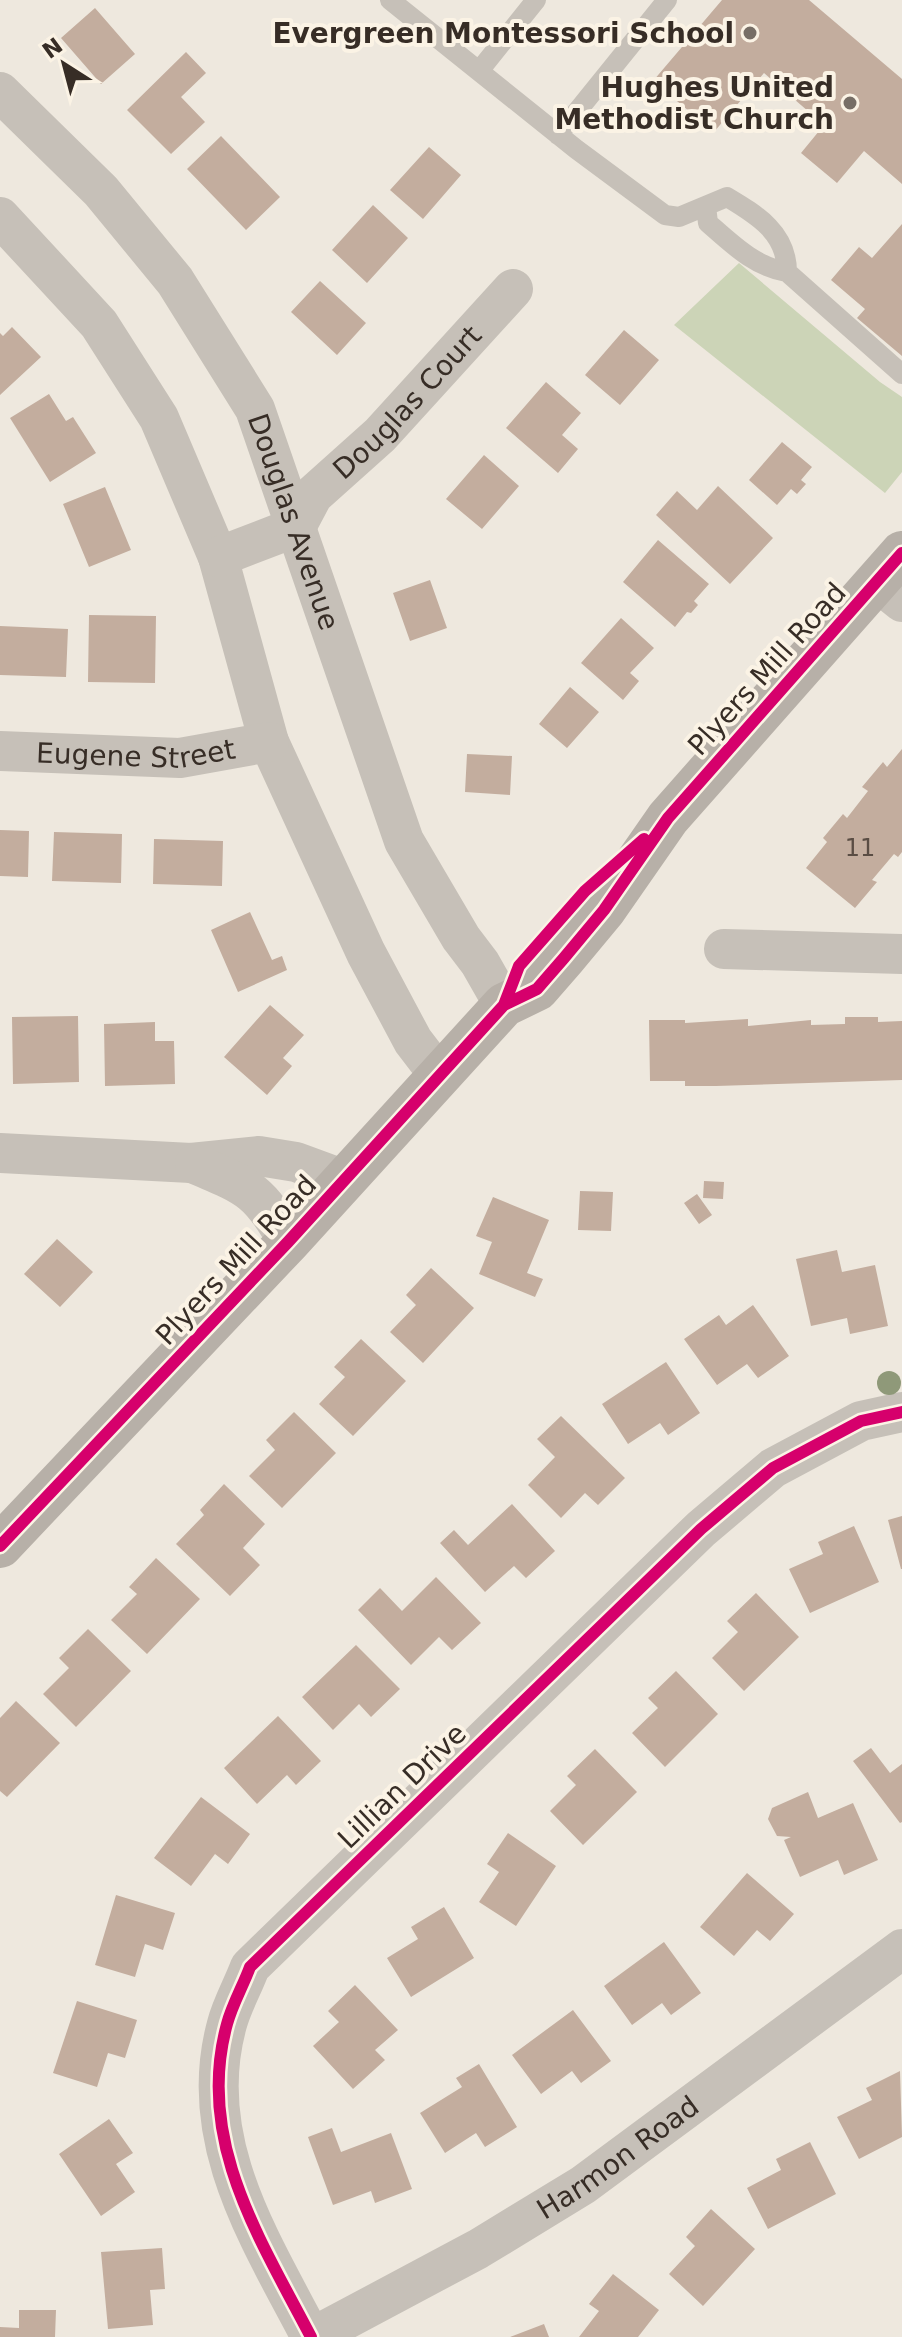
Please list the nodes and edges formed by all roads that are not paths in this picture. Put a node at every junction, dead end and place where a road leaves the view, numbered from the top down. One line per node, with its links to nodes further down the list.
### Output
1 (390, 0): 4 (lane)
2 (536, 0): 4 (lane)
3 (667, 0): 6 (lane)
4 (479, 71): 6 (lane)
5 (0, 92): 12 (street, Douglas Avenue)
6 (558, 135): 7 (lane)
7 (706, 206): 9 (lane); 9 (lane)
8 (0, 217): 13 (street)
9 (787, 272): 11 (lane)
10 (513, 289): 12 (street, Douglas Court)
11 (902, 374)
12 (296, 527): 13 (street); 19 (street, Douglas Avenue)
13 (218, 557): 15 (street)
14 (894, 579): 19 (street, Plyers Mill Road)
15 (269, 742): 16 (street, Eugene Street); 20 (street)
16 (0, 751)
17 (724, 949): 18 (street)
18 (902, 954)
19 (504, 1005): 20 (street, Plyers Mill Road)
20 (439, 1075): 23 (street, Plyers Mill Road)
21 (0, 1153): 22 (street)
22 (191, 1163): 23 (street); 24 (street)
23 (345, 1180): 24 (street, Plyers Mill Road)
24 (288, 1242): 26 (street, Plyers Mill Road)
25 (902, 1412): 28 (street, Lillian Drive)
26 (0, 1546)
27 (902, 1949): 28 (street, Harmon Road)
28 (312, 2337)

